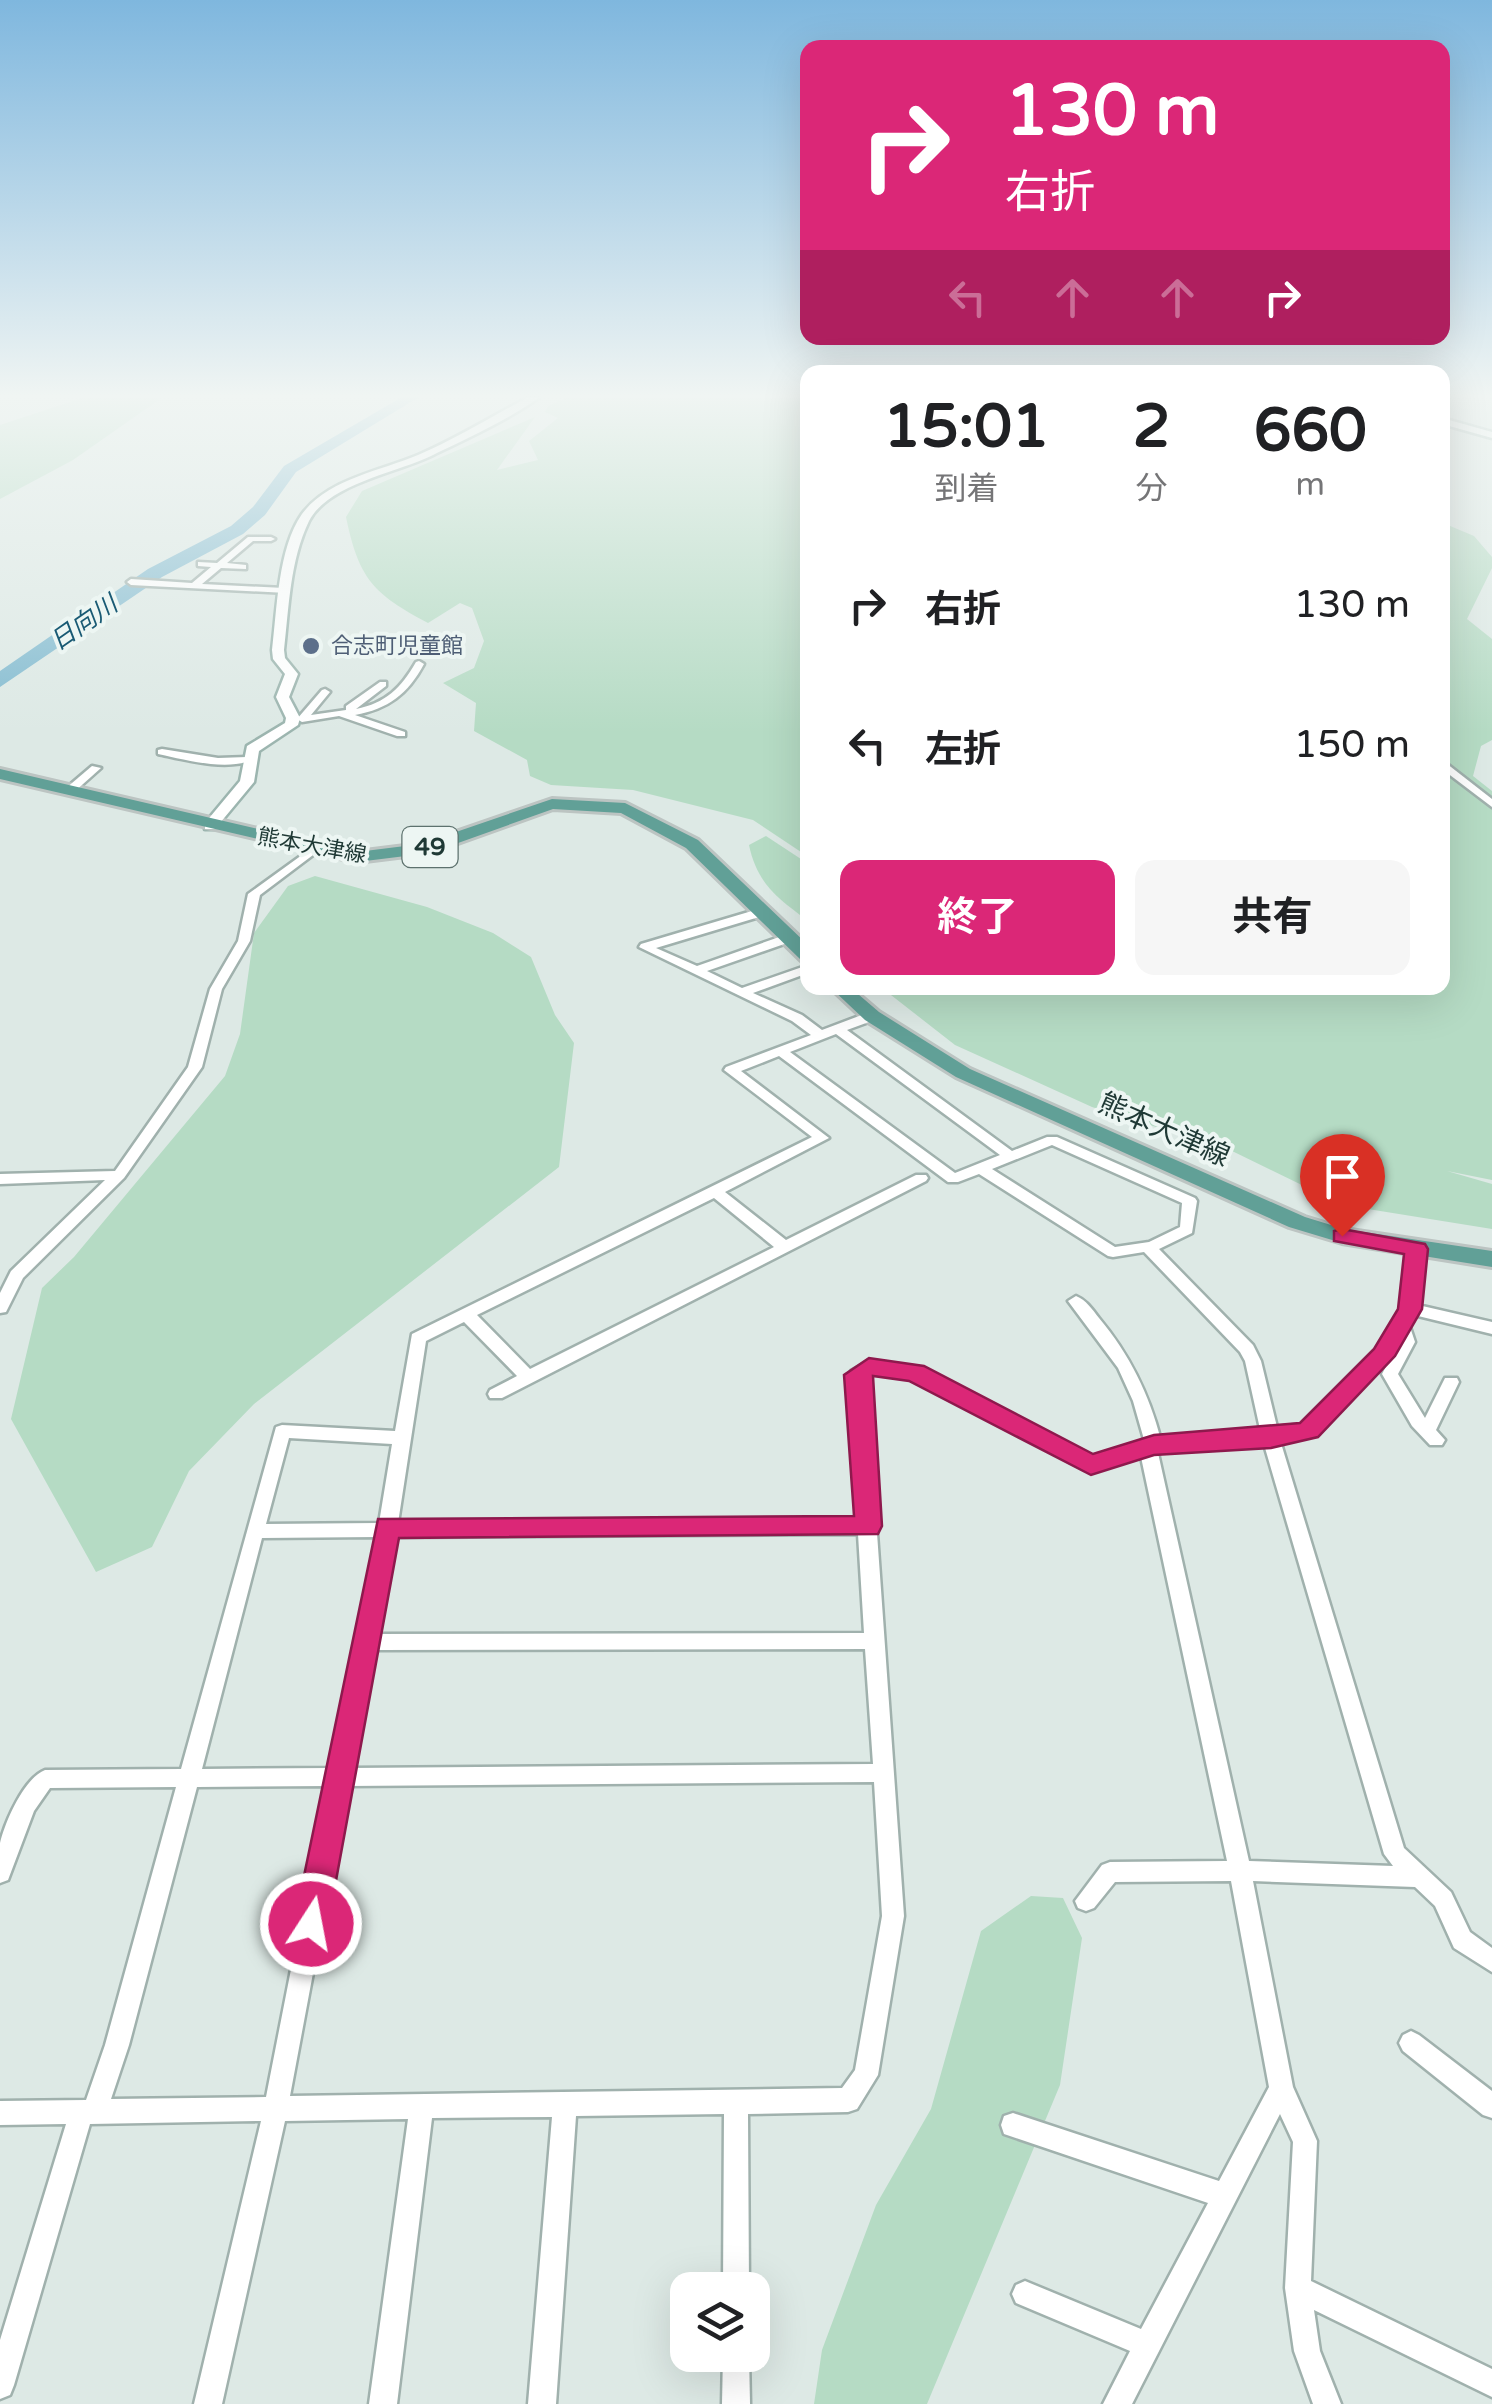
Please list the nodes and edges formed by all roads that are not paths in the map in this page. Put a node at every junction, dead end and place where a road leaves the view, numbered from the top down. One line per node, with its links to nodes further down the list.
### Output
1 (313, 509): 11 (street)
2 (271, 540): 4 (street)
3 (220, 550): 4 (street)
4 (237, 552): 5 (street); 7 (street)
5 (254, 553)
6 (201, 564): 7 (street)
7 (220, 565): 8 (street); 10 (street)
8 (243, 567)
9 (130, 582): 10 (street)
10 (194, 586): 11 (street)
11 (284, 591): 16 (street)
12 (419, 664): 15 (street)
13 (383, 684): 15 (street)
14 (326, 692): 16 (street)
15 (337, 713): 16 (street); 17 (street)
16 (297, 720): 19 (street)
17 (401, 734)
18 (162, 752): 19 (street)
19 (247, 760): 25 (street)
20 (96, 768): 23 (street)
21 (1450, 770): 24 (street)
22 (0, 774): 23 (main road, 熊本大津線 / 49)
23 (69, 791): 25 (main road, 熊本大津線 / 49)
24 (1492, 804)
25 (210, 826): 26 (main road, 熊本大津線 / 49)
26 (312, 850): 27 (main road, 熊本大津線 / 49); 40 (street)
27 (762, 912): 28 (main road, 熊本大津線 / 49); 30 (street)
28 (789, 938): 29 (main road, 熊本大津線 / 49); 30 (street)
29 (800, 948)
30 (696, 970): 32 (street)
31 (800, 973): 32 (street)
32 (742, 992): 36 (street)
33 (848, 995): 34 (main road, 熊本大津線)
34 (872, 1016): 35 (street); 46 (main road, 熊本大津線)
35 (837, 1029): 36 (street); 38 (street)
36 (820, 1035): 37 (street)
37 (780, 1052): 39 (street); 43 (street)
38 (1011, 1157): 39 (street); 45 (street)
39 (983, 1170): 45 (street)
40 (118, 1175): 42 (street); 49 (street)
41 (921, 1178): 44 (street)
42 (0, 1180)
43 (715, 1192): 44 (street); 50 (street)
44 (784, 1247): 53 (street)
45 (1149, 1248): 57 (street)
46 (1416, 1249): 47 (main road, 熊本大津線); 51 (street)
47 (1492, 1259)
48 (1076, 1301): 58 (street)
49 (0, 1308)
50 (467, 1315): 53 (street); 56 (street)
51 (1406, 1316): 52 (street); 54 (street); 57 (street)
52 (1490, 1323)
53 (528, 1377): 55 (street)
54 (1451, 1382)
55 (496, 1394)
56 (403, 1438): 60 (street); 61 (street)
57 (1271, 1438): 58 (street); 69 (street)
58 (1151, 1447): 59 (street); 67 (street)
59 (868, 1526): 60 (street); 62 (street)
60 (388, 1527): 61 (street); 63 (street)
61 (256, 1530): 65 (street)
62 (875, 1641): 63 (street); 64 (street)
63 (365, 1642): 66 (street)
64 (884, 1772): 66 (street); 74 (street)
65 (188, 1775): 66 (street); 68 (street); 80 (street)
66 (339, 1775): 78 (street)
67 (1240, 1871): 69 (street); 70 (street); 73 (street)
68 (0, 1873)
69 (1418, 1877): 71 (street)
70 (1086, 1901)
71 (1492, 1962)
72 (1411, 2043): 76 (street)
73 (1281, 2088): 82 (street); 84 (street)
74 (736, 2104): 75 (street); 83 (street)
75 (565, 2106): 77 (street); 92 (street)
76 (1492, 2106)
77 (421, 2108): 78 (street); 91 (street)
78 (275, 2110): 80 (street); 90 (street)
79 (0, 2113): 80 (street)
80 (88, 2113): 89 (street)
81 (1013, 2124): 82 (street)
82 (1225, 2196): 86 (street)
83 (736, 2272)
84 (1298, 2288): 88 (street); 95 (street)
85 (1025, 2294): 86 (street)
86 (1147, 2345): 94 (street)
87 (736, 2372): 93 (street)
88 (1492, 2383)
89 (0, 2384)
90 (208, 2404)
91 (383, 2404)
92 (542, 2404)
93 (736, 2404)
94 (1117, 2404)
95 (1327, 2404)

